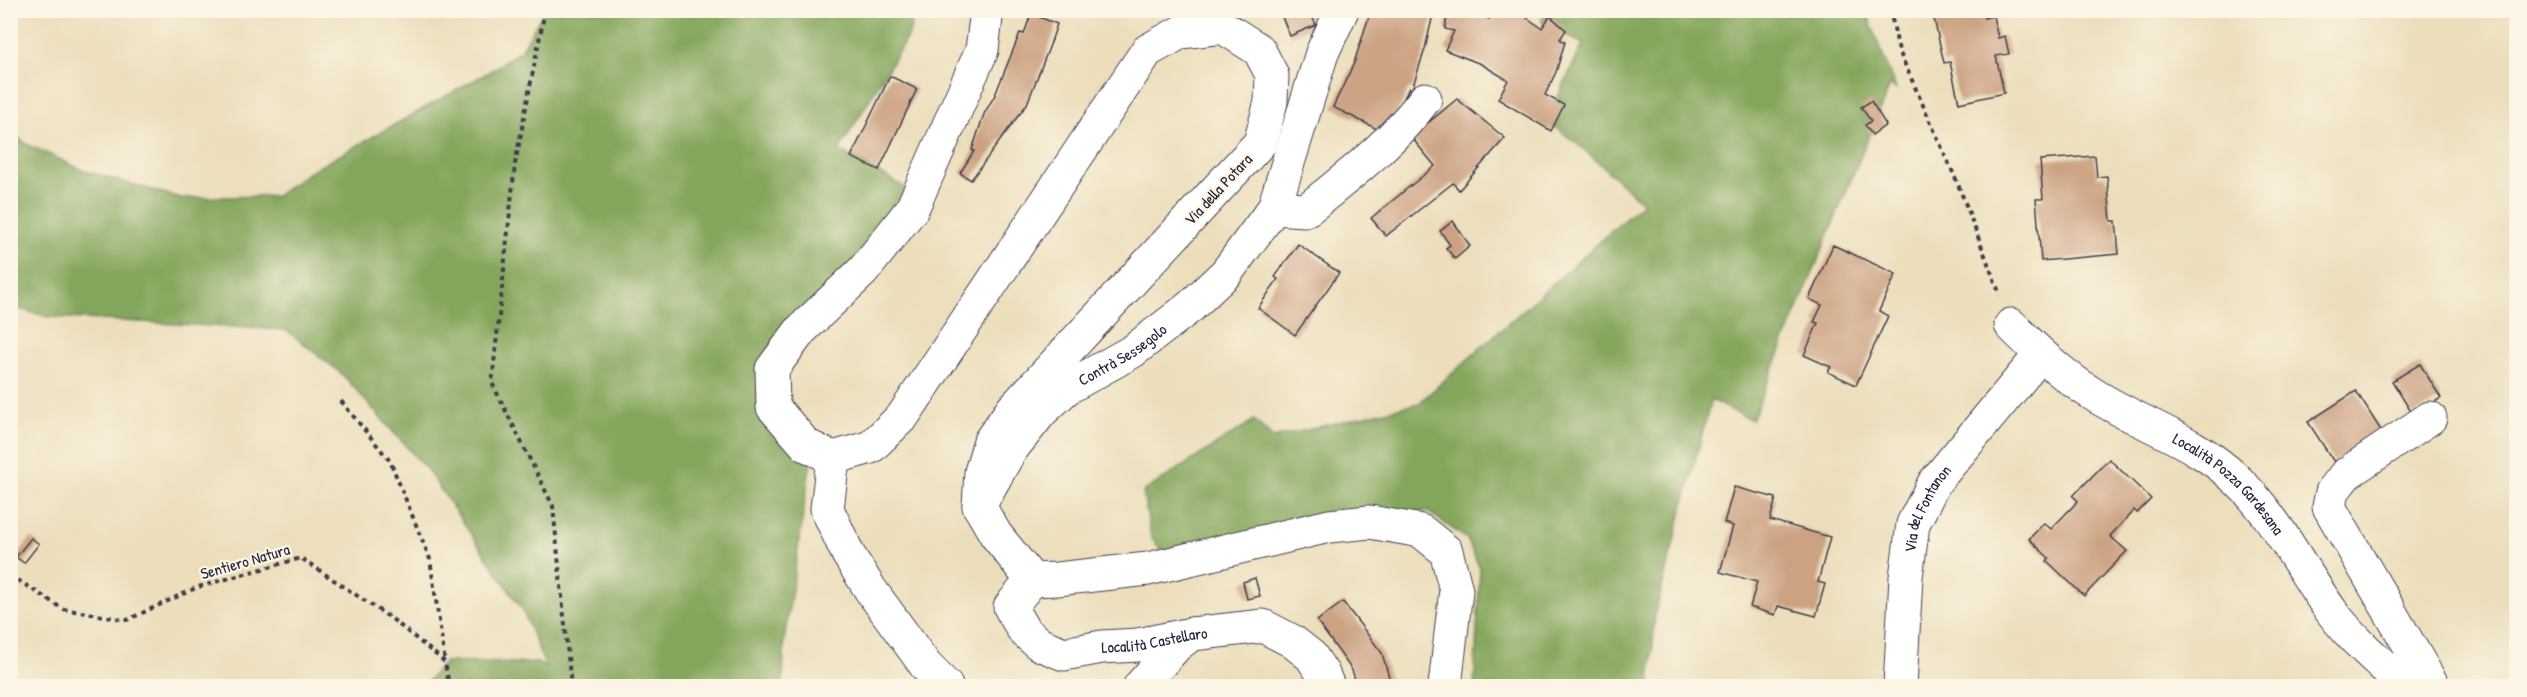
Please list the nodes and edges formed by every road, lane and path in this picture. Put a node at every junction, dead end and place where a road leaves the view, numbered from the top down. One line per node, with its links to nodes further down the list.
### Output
1 (545, 10): 18 (path)
2 (987, 10): 11 (street)
3 (1342, 10): 6 (street, Contrà Sessegolo)
4 (1890, 10): 7 (path)
5 (1425, 99): 6 (street)
6 (1274, 208): 12 (street, Contrà Sessegolo)
7 (2011, 325): 24 (street, Località Pozza Gardesana)
8 (2032, 365): 23 (street, Via del Fontanon)
9 (342, 401): 16 (path)
10 (2430, 418): 25 (street)
11 (833, 458): 12 (street, Via della Potara); 19 (street)
12 (979, 506): 14 (street)
13 (10, 575): 16 (path, Sentiero Natura)
14 (1032, 580): 15 (street, Località Castellaro); 22 (street)
15 (1192, 634): 20 (street); 21 (street, Località Castellaro)
16 (445, 663): 17 (path)
17 (449, 687)
18 (571, 687)
19 (946, 687)
20 (1140, 687)
21 (1328, 687)
22 (1445, 687)
23 (1900, 687)
24 (2406, 687)
25 (2433, 687)

